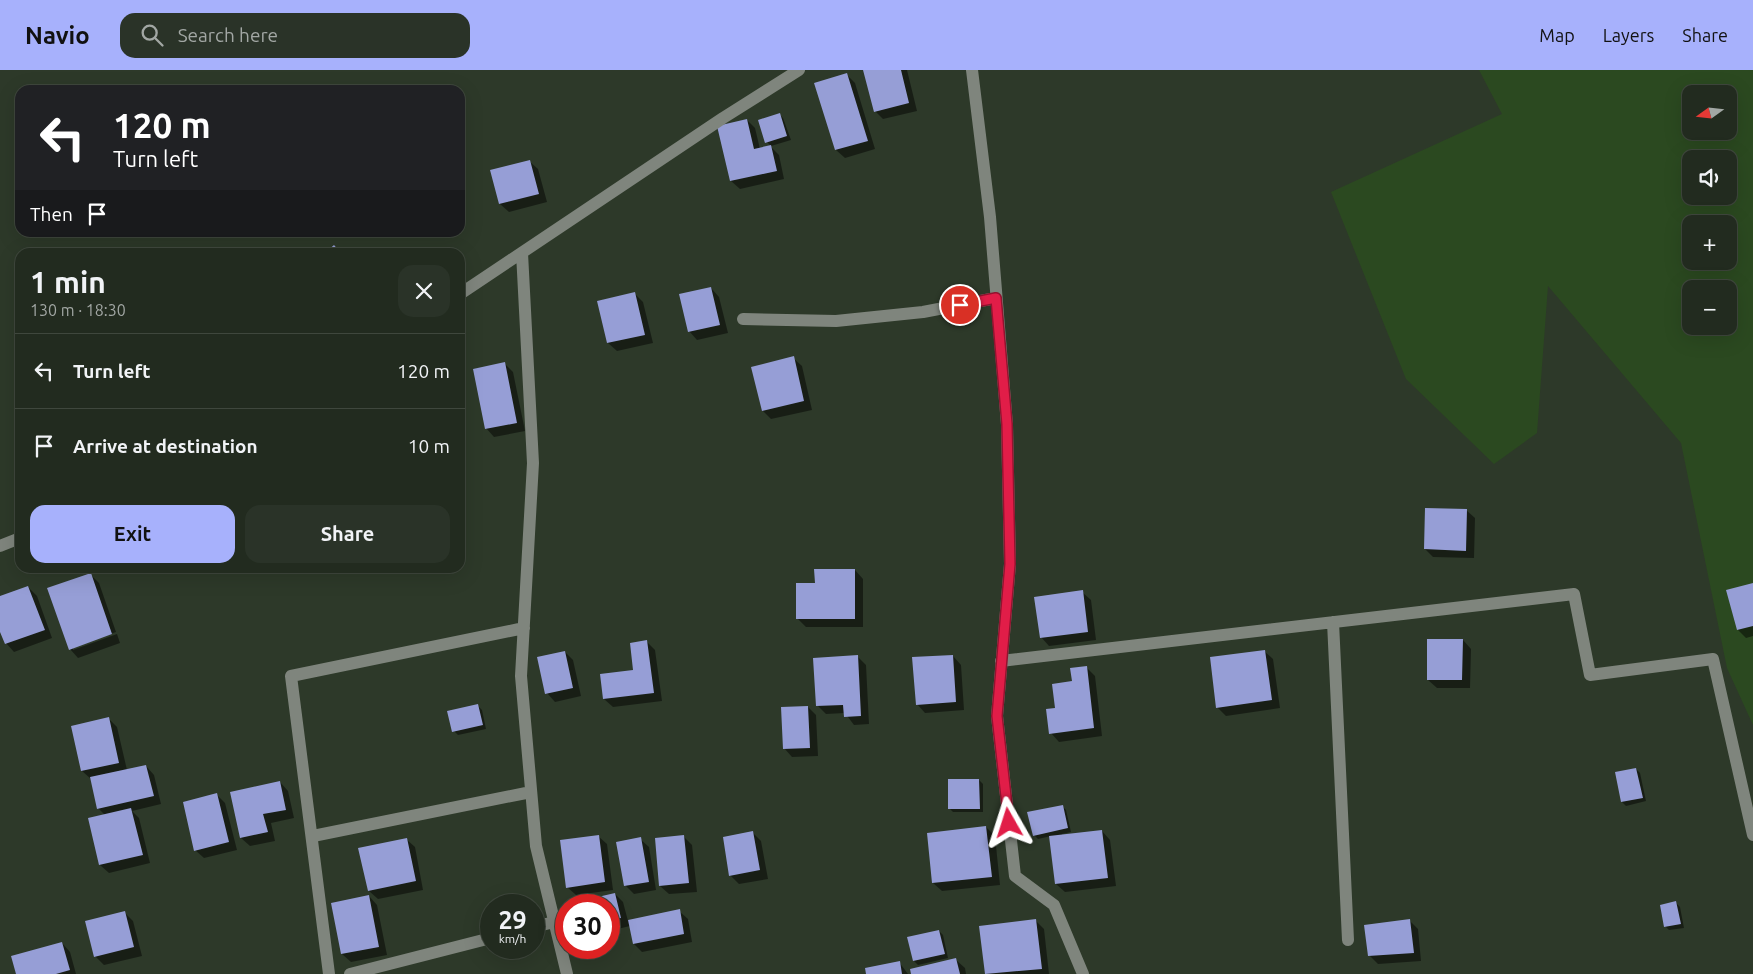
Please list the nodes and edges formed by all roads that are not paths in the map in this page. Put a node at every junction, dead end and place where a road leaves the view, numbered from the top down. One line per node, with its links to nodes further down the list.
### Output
1 (799, 70): 3 (street)
2 (972, 70): 5 (street)
3 (522, 254): 4 (street); 10 (street)
4 (465, 291)
5 (996, 298): 6 (street); 11 (street)
6 (743, 319)
7 (15, 540): 8 (street)
8 (0, 546)
9 (1333, 622): 11 (street); 13 (street); 17 (street)
10 (524, 628): 12 (street); 14 (street)
11 (1001, 661): 22 (street)
12 (531, 792): 14 (street); 15 (street)
13 (1753, 835)
14 (313, 836): 19 (street)
15 (554, 922): 16 (street); 21 (street)
16 (545, 924)
17 (1348, 940)
18 (480, 941): 20 (street)
19 (329, 974)
20 (350, 974)
21 (566, 974)
22 (1083, 974)

